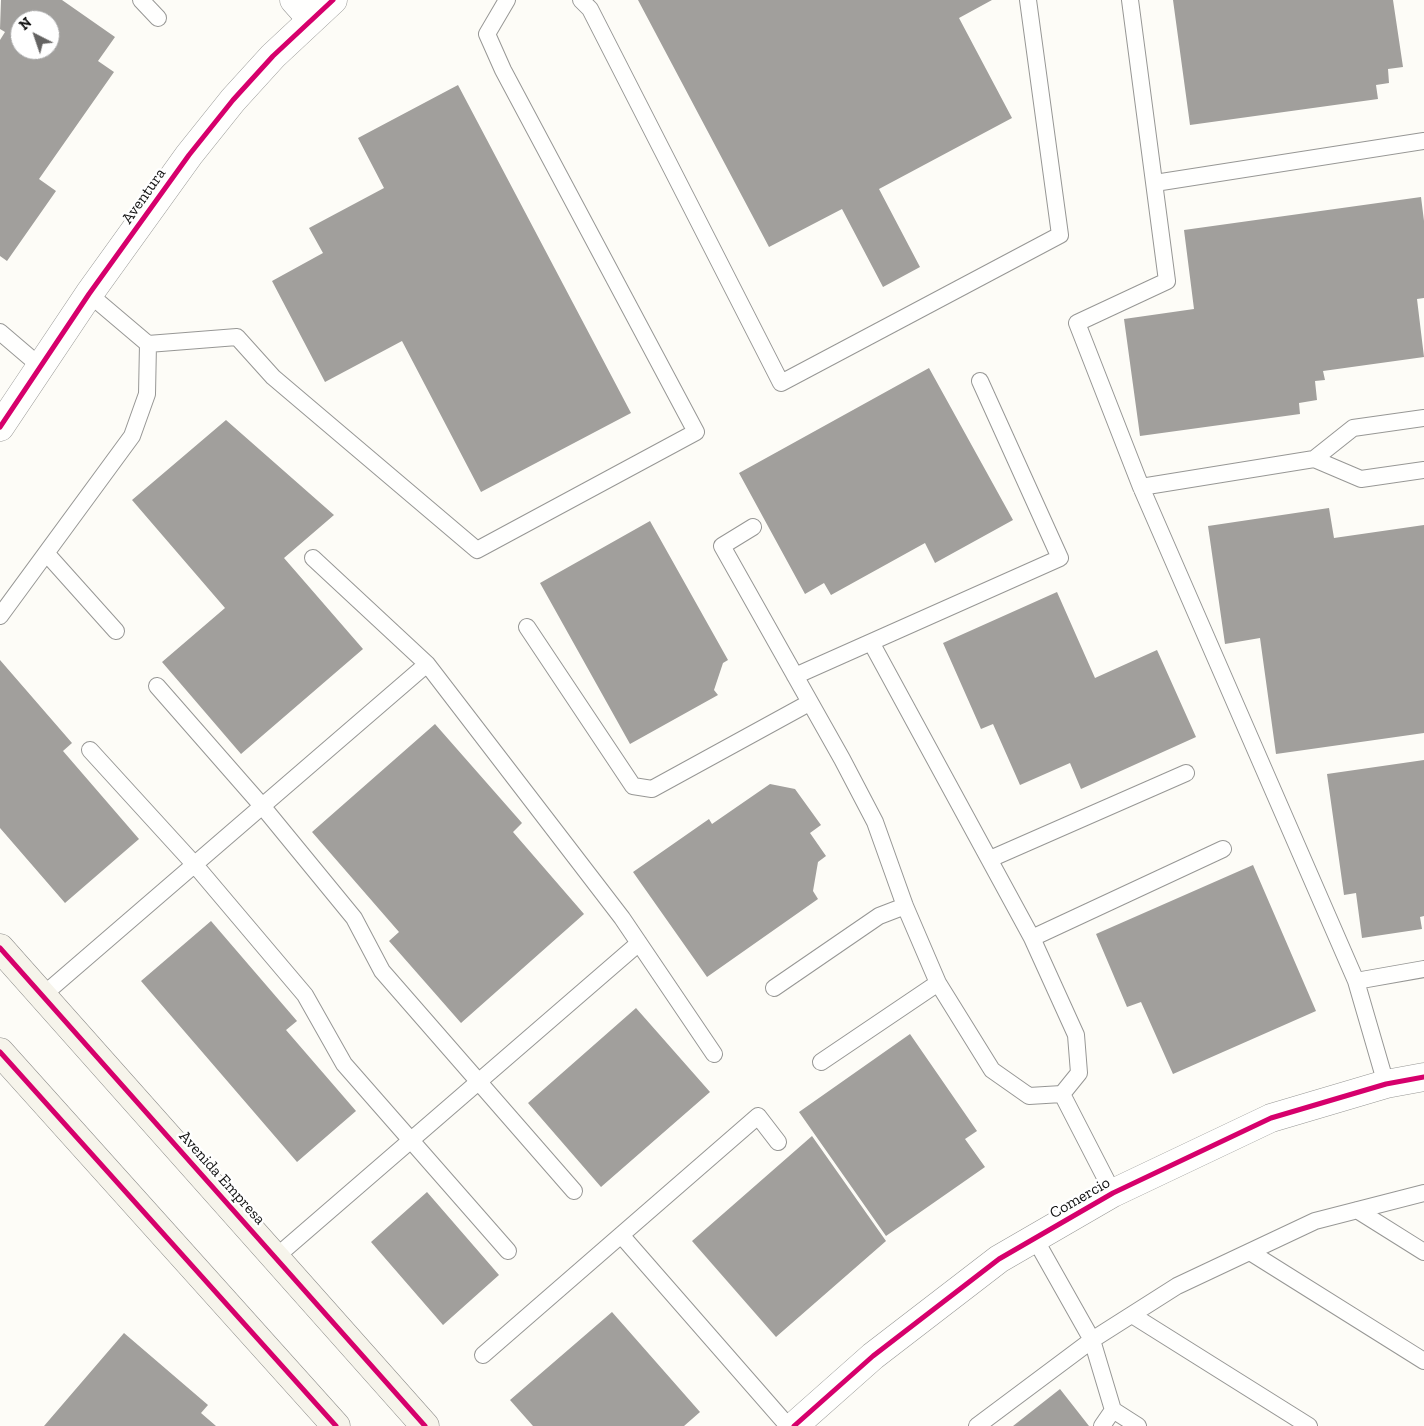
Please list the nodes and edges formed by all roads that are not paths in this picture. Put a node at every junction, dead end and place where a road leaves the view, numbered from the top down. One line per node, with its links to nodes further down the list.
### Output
1 (141, 0): 8 (lane)
2 (333, 0): 7 (street, Aventura)
3 (507, 0): 13 (lane)
4 (581, 0): 5 (lane)
5 (1028, 0)
6 (1130, 0): 10 (lane)
7 (302, 9): 11 (street, Aventura)
8 (158, 18)
9 (1424, 140): 10 (lane)
10 (1155, 183): 20 (lane)
11 (89, 294): 13 (lane); 14 (street, Aventura)
12 (0, 332): 14 (lane)
13 (148, 344): 22 (lane)
14 (41, 367): 17 (street, Aventura)
15 (980, 381): 27 (lane)
16 (1424, 418): 18 (lane)
17 (0, 427)
18 (1314, 459): 19 (lane); 20 (lane)
19 (1424, 470)
20 (1141, 487): 43 (lane)
21 (753, 527): 29 (lane)
22 (47, 554): 24 (lane); 26 (lane)
23 (313, 558): 28 (lane)
24 (0, 616)
25 (527, 628): 31 (lane)
26 (116, 631)
27 (872, 644): 29 (lane); 36 (lane)
28 (426, 664): 34 (lane); 40 (lane)
29 (795, 676): 31 (lane)
30 (157, 686): 34 (lane)
31 (810, 703): 38 (lane)
32 (90, 750): 37 (lane)
33 (1186, 773): 36 (lane)
34 (263, 807): 37 (lane); 51 (lane)
35 (1223, 849): 39 (lane)
36 (990, 859): 39 (lane)
37 (195, 865): 46 (lane); 54 (lane)
38 (905, 906): 44 (lane); 45 (lane)
39 (1032, 938): 53 (lane)
40 (639, 943): 48 (lane); 51 (lane)
41 (0, 948): 46 (main road, Avenida Empresa)
42 (1424, 969): 43 (lane)
43 (1356, 981): 52 (lane)
44 (938, 982): 49 (lane); 53 (lane)
45 (774, 988)
46 (42, 996): 65 (main road, Avenida Empresa)
47 (0, 1052): 71 (main road)
48 (714, 1054)
49 (821, 1062)
50 (1424, 1077): 52 (street, Comercio)
51 (478, 1080): 54 (lane); 56 (lane)
52 (1386, 1084): 57 (street, Comercio)
53 (1062, 1094): 57 (lane)
54 (409, 1140): 62 (lane); 65 (lane)
55 (778, 1142): 60 (lane)
56 (574, 1191)
57 (1113, 1193): 61 (street, Comercio)
58 (1424, 1193): 59 (lane)
59 (1357, 1210): 63 (lane); 64 (lane)
60 (621, 1235): 68 (lane); 73 (lane)
61 (1035, 1238): 67 (lane); 74 (street, Comercio)
62 (508, 1251)
63 (1250, 1252): 66 (lane); 69 (lane)
64 (1424, 1252)
65 (276, 1256): 72 (main road, Avenida Empresa)
66 (1132, 1315): 67 (lane); 78 (lane)
67 (1092, 1340): 70 (lane); 75 (lane)
68 (483, 1355)
69 (1424, 1361)
70 (1113, 1410): 76 (lane); 77 (lane)
71 (336, 1426)
72 (426, 1426)
73 (788, 1426)
74 (794, 1426)
75 (977, 1426)
76 (1102, 1426)
77 (1138, 1426)
78 (1309, 1426)

